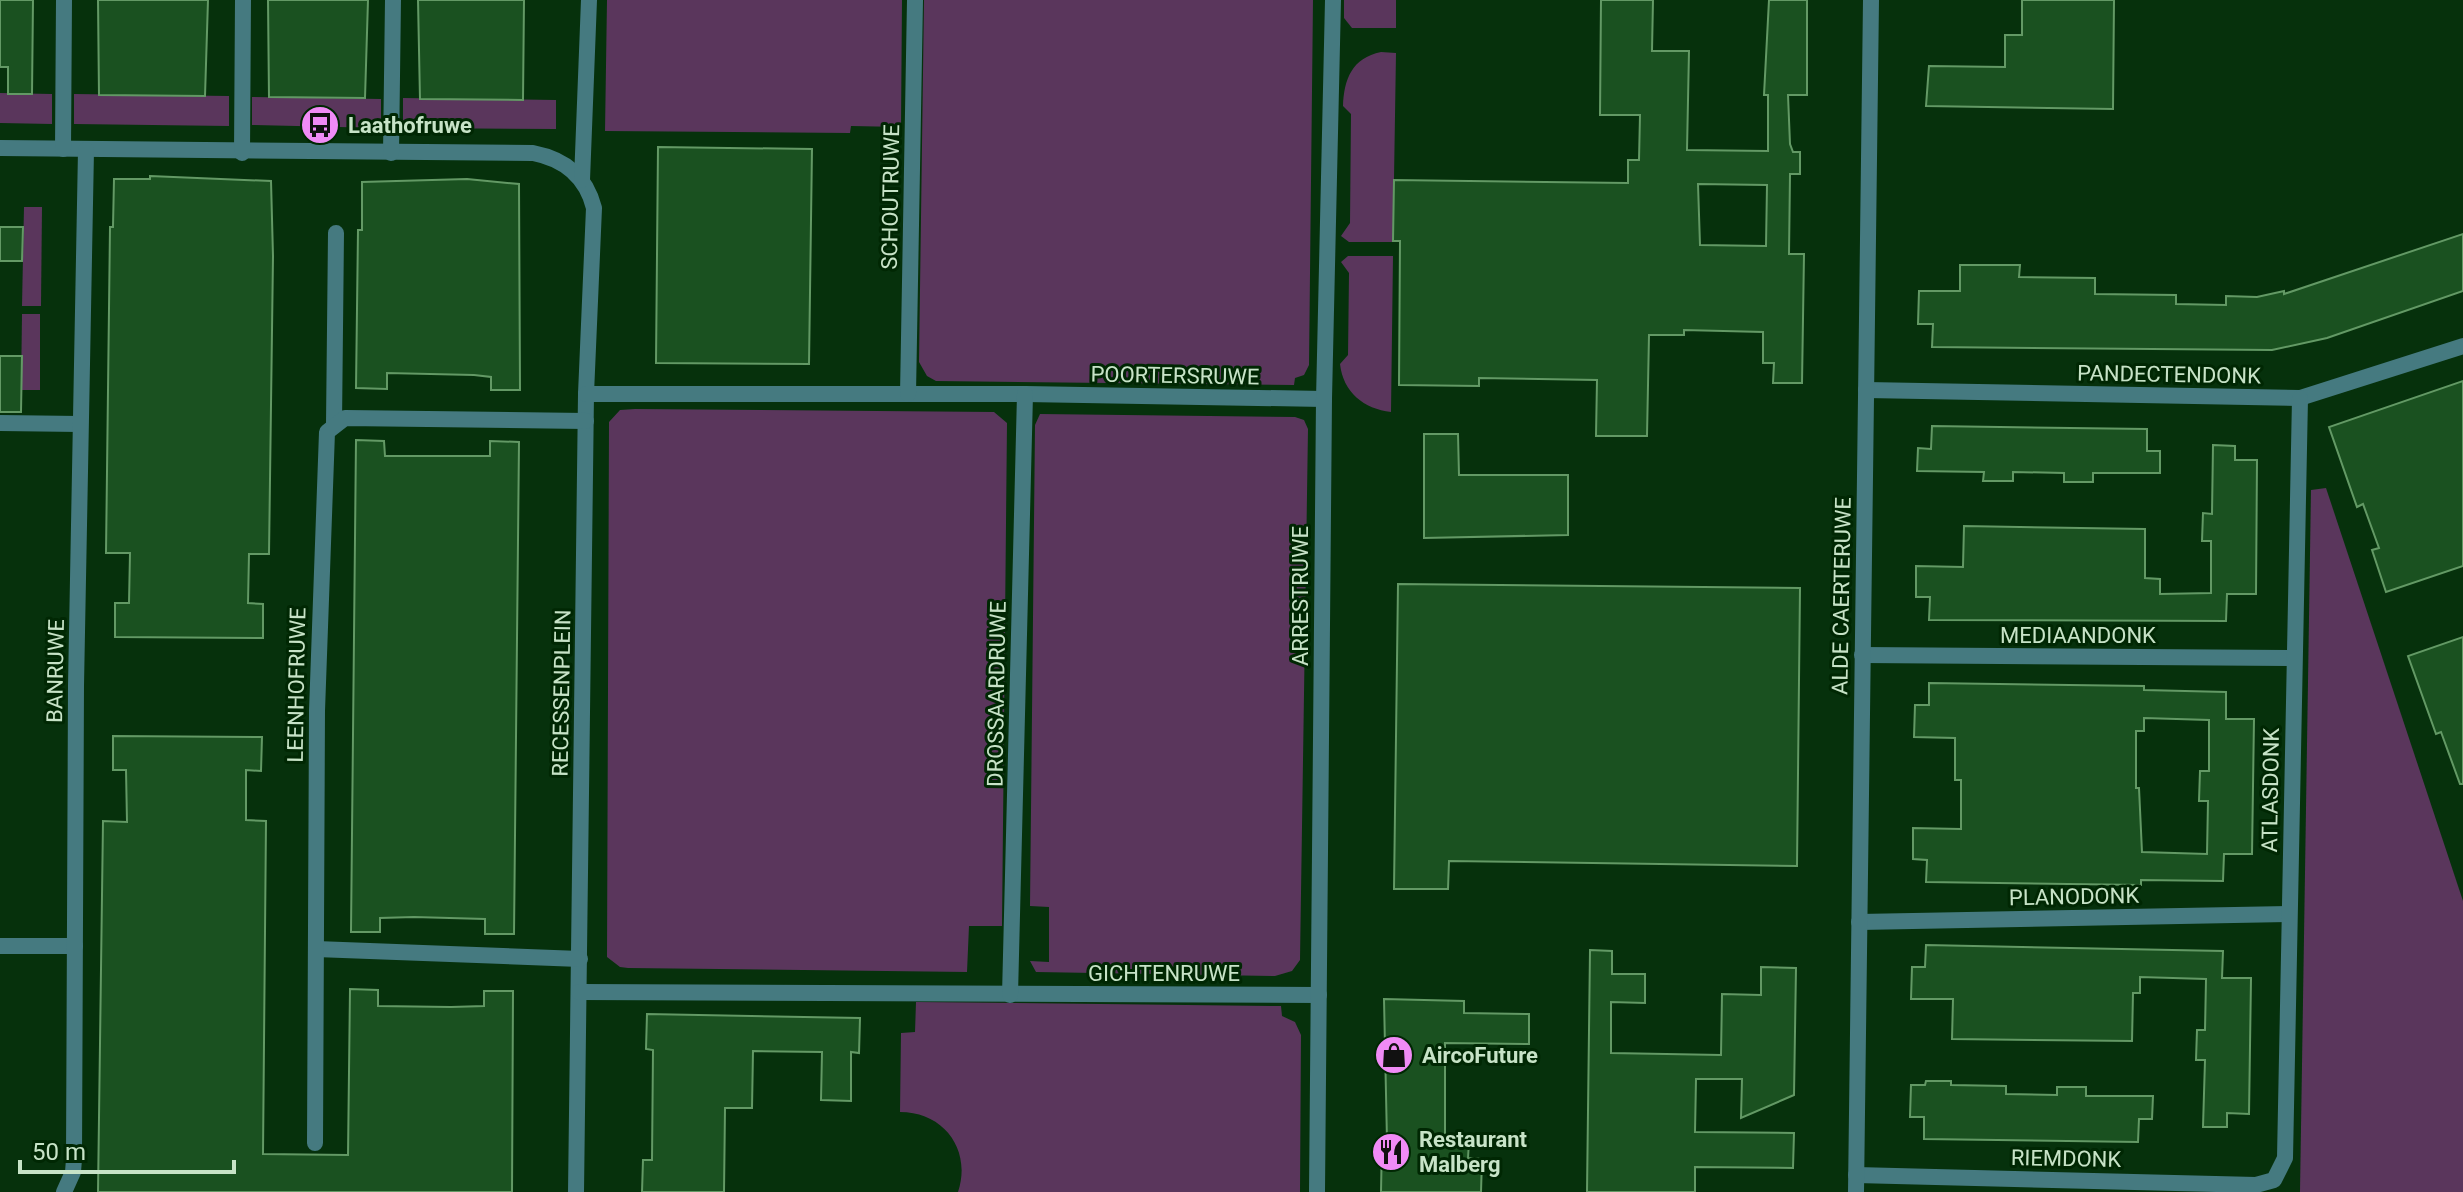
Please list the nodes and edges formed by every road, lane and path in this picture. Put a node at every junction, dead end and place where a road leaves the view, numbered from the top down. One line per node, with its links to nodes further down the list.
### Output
1 (64, 0): 9 (street)
2 (243, 0): 11 (street)
3 (393, 0): 12 (street)
4 (589, 0): 13 (street, RECESSENPLEIN)
5 (915, 0): 18 (street, SCHOUTRUWE)
6 (1333, 0): 21 (street, ARRESTRUWE)
7 (1871, 0): 16 (street, ALDE CAERTERUWE)
8 (0, 148): 9 (street)
9 (63, 149): 10 (street)
10 (86, 150): 11 (street); 24 (street, BANRUWE)
11 (242, 153): 12 (street)
12 (391, 153): 13 (street)
13 (582, 180): 17 (street, RECESSENPLEIN)
14 (336, 233): 25 (street, LEENHOFRUWE)
15 (2463, 346): 20 (street, PANDECTENDONK)
16 (1866, 390): 20 (street, PANDECTENDONK); 26 (street, ALDE CAERTERUWE)
17 (586, 394): 18 (street); 22 (street, RECESSENPLEIN)
18 (908, 394): 19 (street)
19 (1025, 394): 21 (street, POORTERSRUWE); 35 (street, DROSSAARDRUWE)
20 (2300, 398): 27 (street, ATLASDONK)
21 (1324, 399): 36 (street, ARRESTRUWE)
22 (586, 421): 25 (street); 33 (street, RECESSENPLEIN)
23 (0, 423): 24 (street)
24 (80, 424): 31 (street, BANRUWE)
25 (334, 424): 32 (street, LEENHOFRUWE)
26 (1862, 655): 27 (street, MEDIAANDONK); 29 (street, ALDE CAERTERUWE)
27 (2294, 658): 28 (street, ATLASDONK)
28 (2289, 914): 29 (street, PLANODONK); 38 (street, ATLASDONK)
29 (1859, 922): 39 (street, ALDE CAERTERUWE)
30 (0, 946): 31 (street)
31 (75, 946): 40 (street, BANRUWE)
32 (316, 949): 33 (street); 37 (street, LEENHOFRUWE)
33 (580, 959): 34 (street, RECESSENPLEIN)
34 (579, 992): 35 (street); 41 (street, RECESSENPLEIN)
35 (1010, 995): 36 (street, GICHTENRUWE)
36 (1319, 995): 42 (street, ARRESTRUWE)
37 (315, 1143)
38 (2274, 1180): 39 (street, RIEMDONK)
39 (1856, 1184)
40 (65, 1191)
41 (576, 1192)
42 (1317, 1192)

